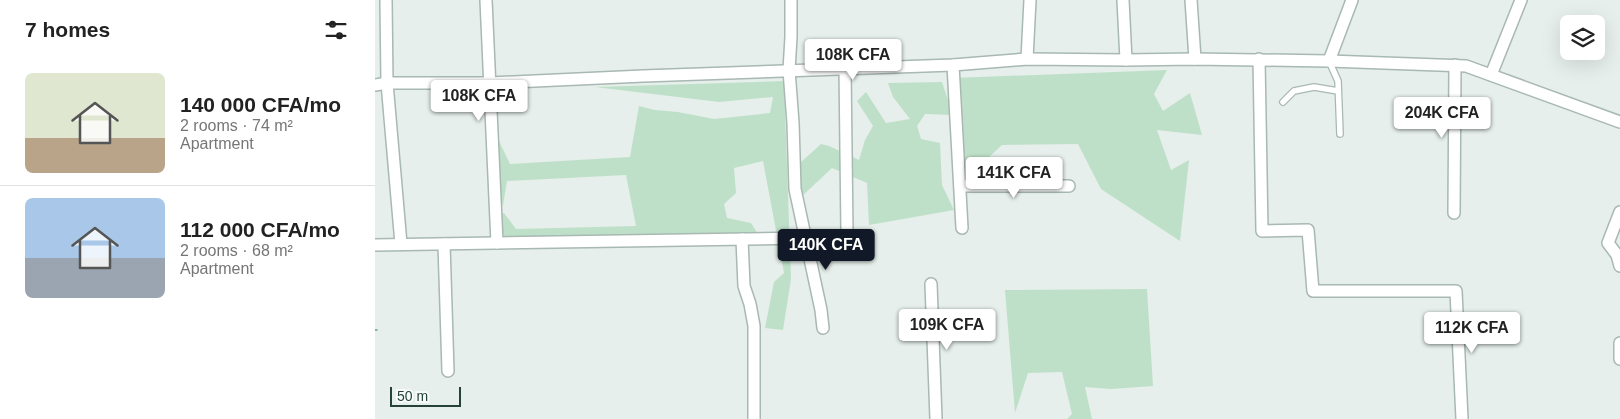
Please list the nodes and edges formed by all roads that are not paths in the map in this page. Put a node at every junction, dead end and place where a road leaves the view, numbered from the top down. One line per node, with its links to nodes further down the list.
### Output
1 (387, 0): 20 (street)
2 (486, 0): 19 (street)
3 (791, 0): 17 (street)
4 (1029, 0): 10 (street)
5 (1123, 0): 11 (street)
6 (1191, 0): 9 (street)
7 (1352, 0): 13 (street)
8 (1521, 0): 18 (street)
9 (1195, 59): 11 (street); 12 (street)
10 (1027, 60): 11 (street); 14 (street)
11 (1126, 60)
12 (1259, 60): 13 (street); 45 (street)
13 (1329, 61): 15 (street); 21 (lane)
14 (953, 65): 16 (street); 25 (street)
15 (1455, 66): 18 (street); 28 (street)
16 (845, 68): 17 (street); 30 (street)
17 (789, 70): 19 (street); 31 (street)
18 (1491, 75): 23 (street)
19 (490, 83): 20 (street); 33 (street)
20 (381, 84): 34 (street)
21 (1338, 91): 22 (lane); 24 (lane)
22 (1283, 102)
23 (1620, 122)
24 (1340, 134)
25 (960, 186): 26 (street); 29 (street)
26 (1069, 186)
27 (1620, 212): 37 (street)
28 (1454, 213)
29 (962, 228)
30 (847, 233)
31 (805, 238): 32 (street); 39 (street)
32 (742, 239): 33 (street); 43 (street)
33 (497, 243): 35 (street)
34 (401, 244): 35 (street); 36 (street)
35 (444, 244): 42 (street)
36 (375, 245)
37 (1620, 266)
38 (931, 284): 44 (street)
39 (823, 328)
40 (1620, 342): 41 (street)
41 (1620, 359)
42 (449, 371)
43 (754, 419)
44 (936, 419)
45 (1462, 419)

